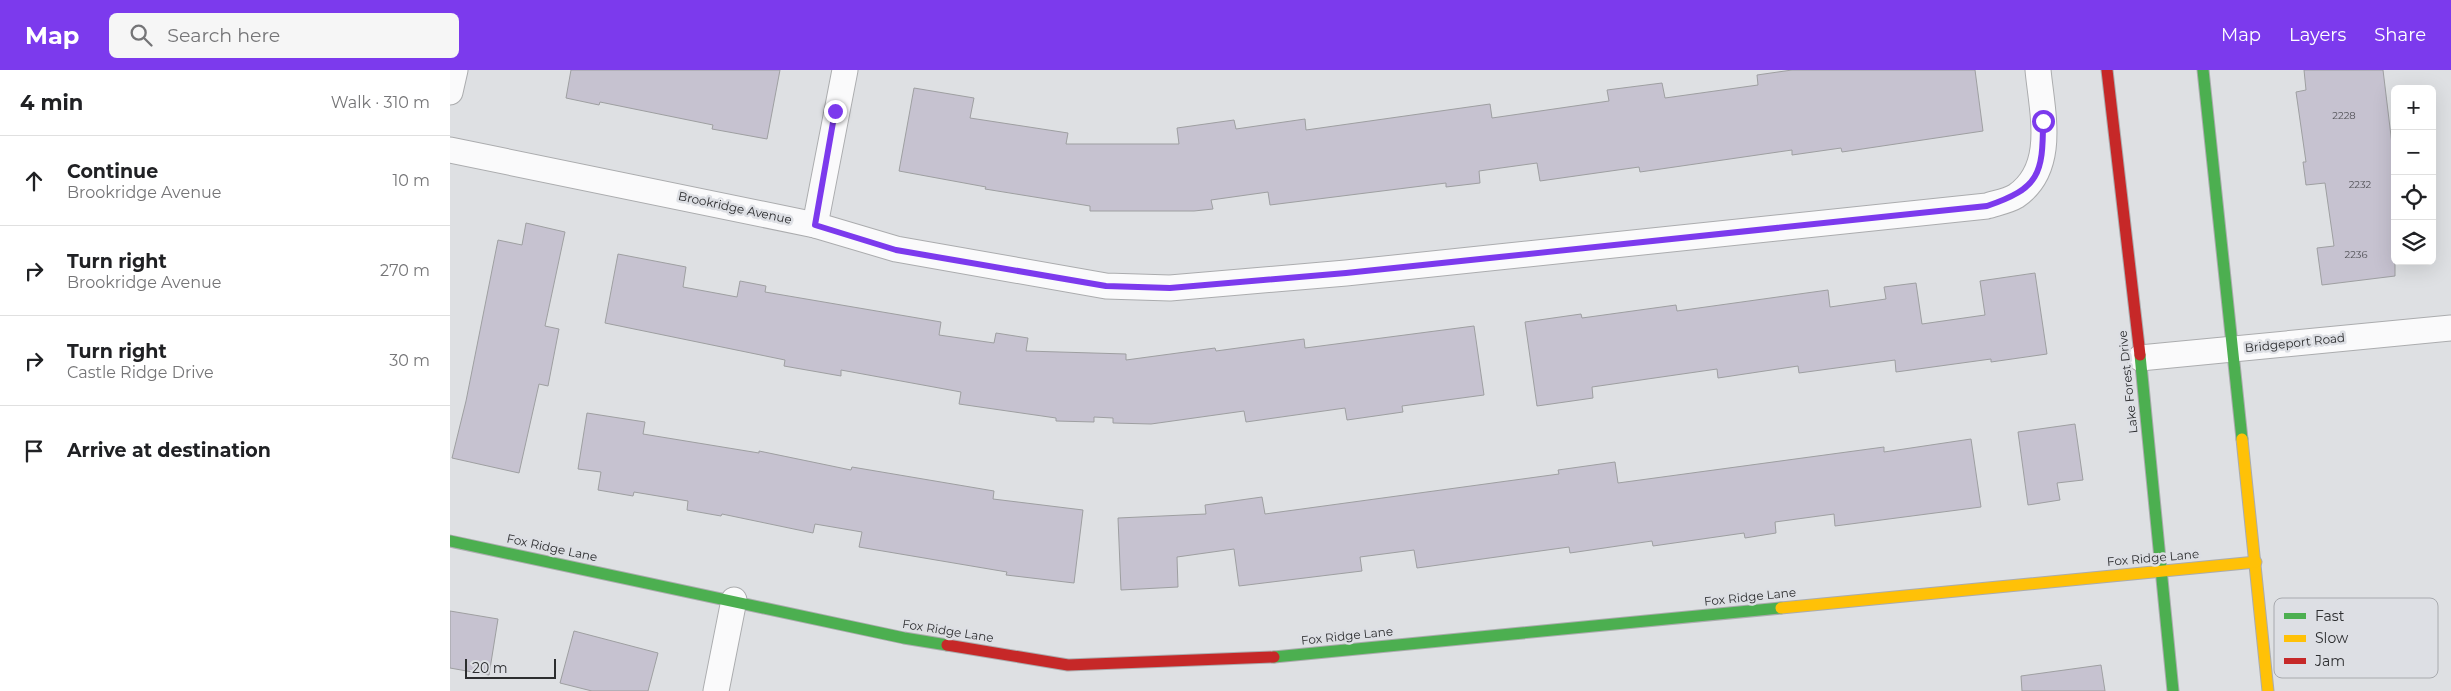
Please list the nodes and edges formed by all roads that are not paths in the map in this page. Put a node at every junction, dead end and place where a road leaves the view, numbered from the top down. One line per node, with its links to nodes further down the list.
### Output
1 (455, 70): 6 (street)
2 (845, 70): 8 (street)
3 (2038, 70): 8 (street, Brookridge Avenue)
4 (2107, 70): 11 (street, Lake Forest Drive)
5 (2203, 70): 10 (street)
6 (450, 92)
7 (450, 150): 8 (street, Brookridge Avenue)
8 (815, 225)
9 (2451, 328): 10 (street, Bridgeport Road)
10 (2234, 350): 11 (street, Bridgeport Road); 13 (street)
11 (2140, 358): 14 (street, Lake Forest Drive)
12 (450, 541): 15 (street, Fox Ridge Lane)
13 (2256, 562): 14 (street, Fox Ridge Lane); 18 (street)
14 (2162, 570): 15 (street, Fox Ridge Lane); 17 (street, Lake Forest Drive)
15 (734, 600): 16 (street)
16 (716, 691)
17 (2173, 691)
18 (2268, 691)

